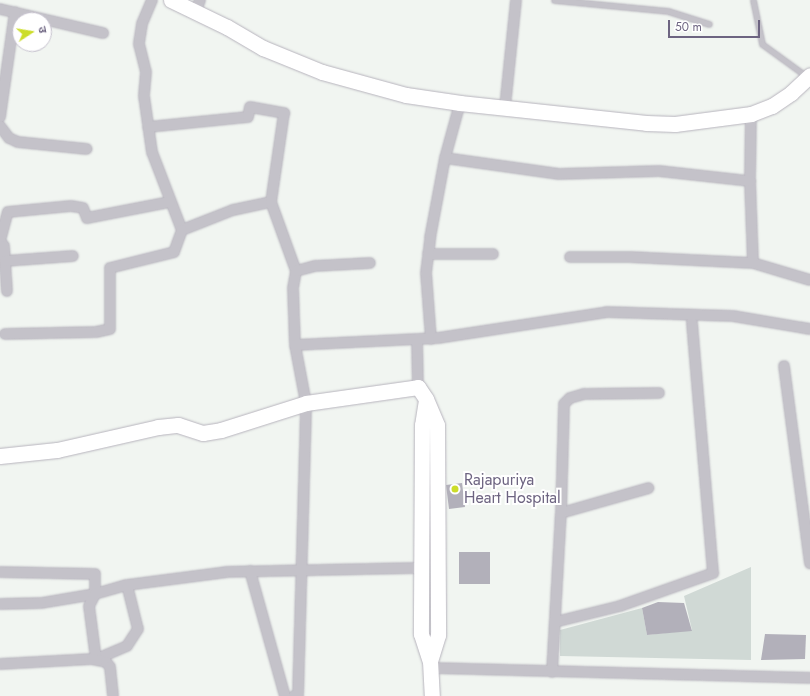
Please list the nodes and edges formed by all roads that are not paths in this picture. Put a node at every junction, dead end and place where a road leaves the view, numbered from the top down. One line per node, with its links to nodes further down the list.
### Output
1 (152, 0): 19 (street)
2 (171, 0): 6 (street)
3 (516, 0): 15 (street)
4 (554, 0): 10 (lane)
5 (752, 0): 13 (lane)
6 (198, 6): 14 (street)
7 (0, 9): 8 (street)
8 (15, 12)
9 (52, 20): 11 (street)
10 (709, 24)
11 (104, 32)
12 (12, 33): 17 (street)
13 (809, 76): 16 (street)
14 (460, 103): 15 (street); 21 (street)
15 (505, 107): 16 (street)
16 (751, 114): 22 (street)
17 (0, 117)
18 (0, 126): 20 (street)
19 (148, 127): 23 (street); 24 (street)
20 (88, 148)
21 (445, 158): 22 (street); 27 (street)
22 (750, 182): 32 (street)
23 (169, 202): 25 (street); 26 (street)
24 (271, 202): 25 (street); 34 (street)
25 (182, 230): 39 (street)
26 (0, 241): 31 (street)
27 (428, 254): 28 (street); 40 (street)
28 (493, 254)
29 (73, 256): 31 (street)
30 (570, 257): 32 (street)
31 (5, 261): 36 (street)
32 (753, 262): 35 (street)
33 (370, 263): 34 (street)
34 (296, 271): 42 (street)
35 (810, 280)
36 (6, 291)
37 (692, 322): 58 (street)
38 (810, 329): 40 (street)
39 (5, 334)
40 (431, 339): 41 (street)
41 (417, 340): 42 (street); 44 (street)
42 (295, 345): 46 (street)
43 (784, 366): 50 (street)
44 (422, 393): 46 (street); 51 (street); 61 (street)
45 (659, 393): 49 (street)
46 (306, 403): 47 (street); 52 (street)
47 (0, 456)
48 (649, 488): 49 (street)
49 (561, 513): 58 (street)
50 (810, 563)
51 (421, 568): 52 (street); 61 (street)
52 (303, 569): 53 (street); 66 (street)
53 (250, 571): 55 (street); 65 (street)
54 (0, 572): 56 (street)
55 (127, 585): 56 (street); 59 (street)
56 (95, 594): 57 (street); 59 (street)
57 (0, 604)
58 (555, 622): 62 (street)
59 (96, 659): 60 (street); 64 (street)
60 (0, 664)
61 (430, 665): 62 (street); 67 (street)
62 (552, 672): 63 (street)
63 (810, 678)
64 (112, 696)
65 (285, 696)
66 (294, 696)
67 (432, 696)

